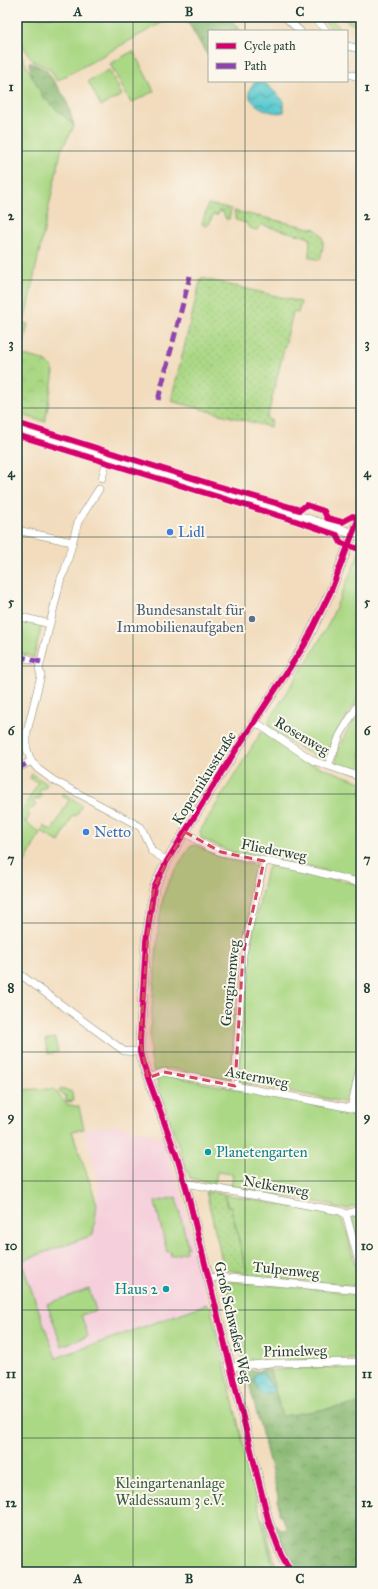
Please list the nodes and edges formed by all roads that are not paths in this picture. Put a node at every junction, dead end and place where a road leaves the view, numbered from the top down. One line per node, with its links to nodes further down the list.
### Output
1 (285, 17): 3 (street)
2 (313, 17): 4 (street)
3 (299, 30)
4 (327, 30)
5 (348, 47): 6 (street)
6 (361, 49)
7 (348, 74): 8 (street)
8 (361, 77)
9 (17, 428): 10 (street)
10 (108, 457): 11 (street); 15 (street)
11 (102, 478)
12 (99, 489): 16 (street)
13 (361, 512): 15 (street, Kopernikusstraße)
14 (17, 530): 16 (street)
15 (357, 535): 22 (street, Kopernikusstraße)
16 (72, 542): 18 (street)
17 (17, 616): 18 (street)
18 (50, 624): 20 (street)
19 (17, 656): 20 (street)
20 (41, 662): 23 (street)
21 (361, 700): 24 (street)
22 (255, 722): 24 (street, Rosenweg); 27 (street, Kopernikusstraße)
23 (31, 761): 25 (street); 28 (street)
24 (328, 766): 26 (street, Rosenweg)
25 (17, 769)
26 (361, 778)
27 (185, 832): 28 (street, Kopernikusstraße); 29 (street, Fliederweg)
28 (167, 861): 34 (street, Kopernikusstraße)
29 (264, 861): 30 (street, Fliederweg); 37 (street, Georginenweg)
30 (361, 883)
31 (17, 972): 34 (street)
32 (17, 1044): 33 (street)
33 (17, 1048)
34 (140, 1052): 36 (street, Kopernikusstraße)
35 (361, 1063): 38 (street)
36 (148, 1078): 37 (street, Asternweg); 40 (street, Groß Schwaßer Weg)
37 (235, 1086): 38 (street, Asternweg)
38 (350, 1108): 39 (street, Asternweg)
39 (361, 1110)
40 (186, 1185): 42 (street, Nelkenweg); 44 (street, Groß Schwaßer Weg)
41 (361, 1209): 42 (street)
42 (346, 1214): 43 (street)
43 (361, 1270)
44 (209, 1278): 45 (street, Tulpenweg); 47 (street, Groß Schwaßer Weg)
45 (361, 1290)
46 (361, 1362): 47 (street, Primelweg)
47 (230, 1367): 48 (street, Groß Schwaßer Weg)
48 (291, 1572)

